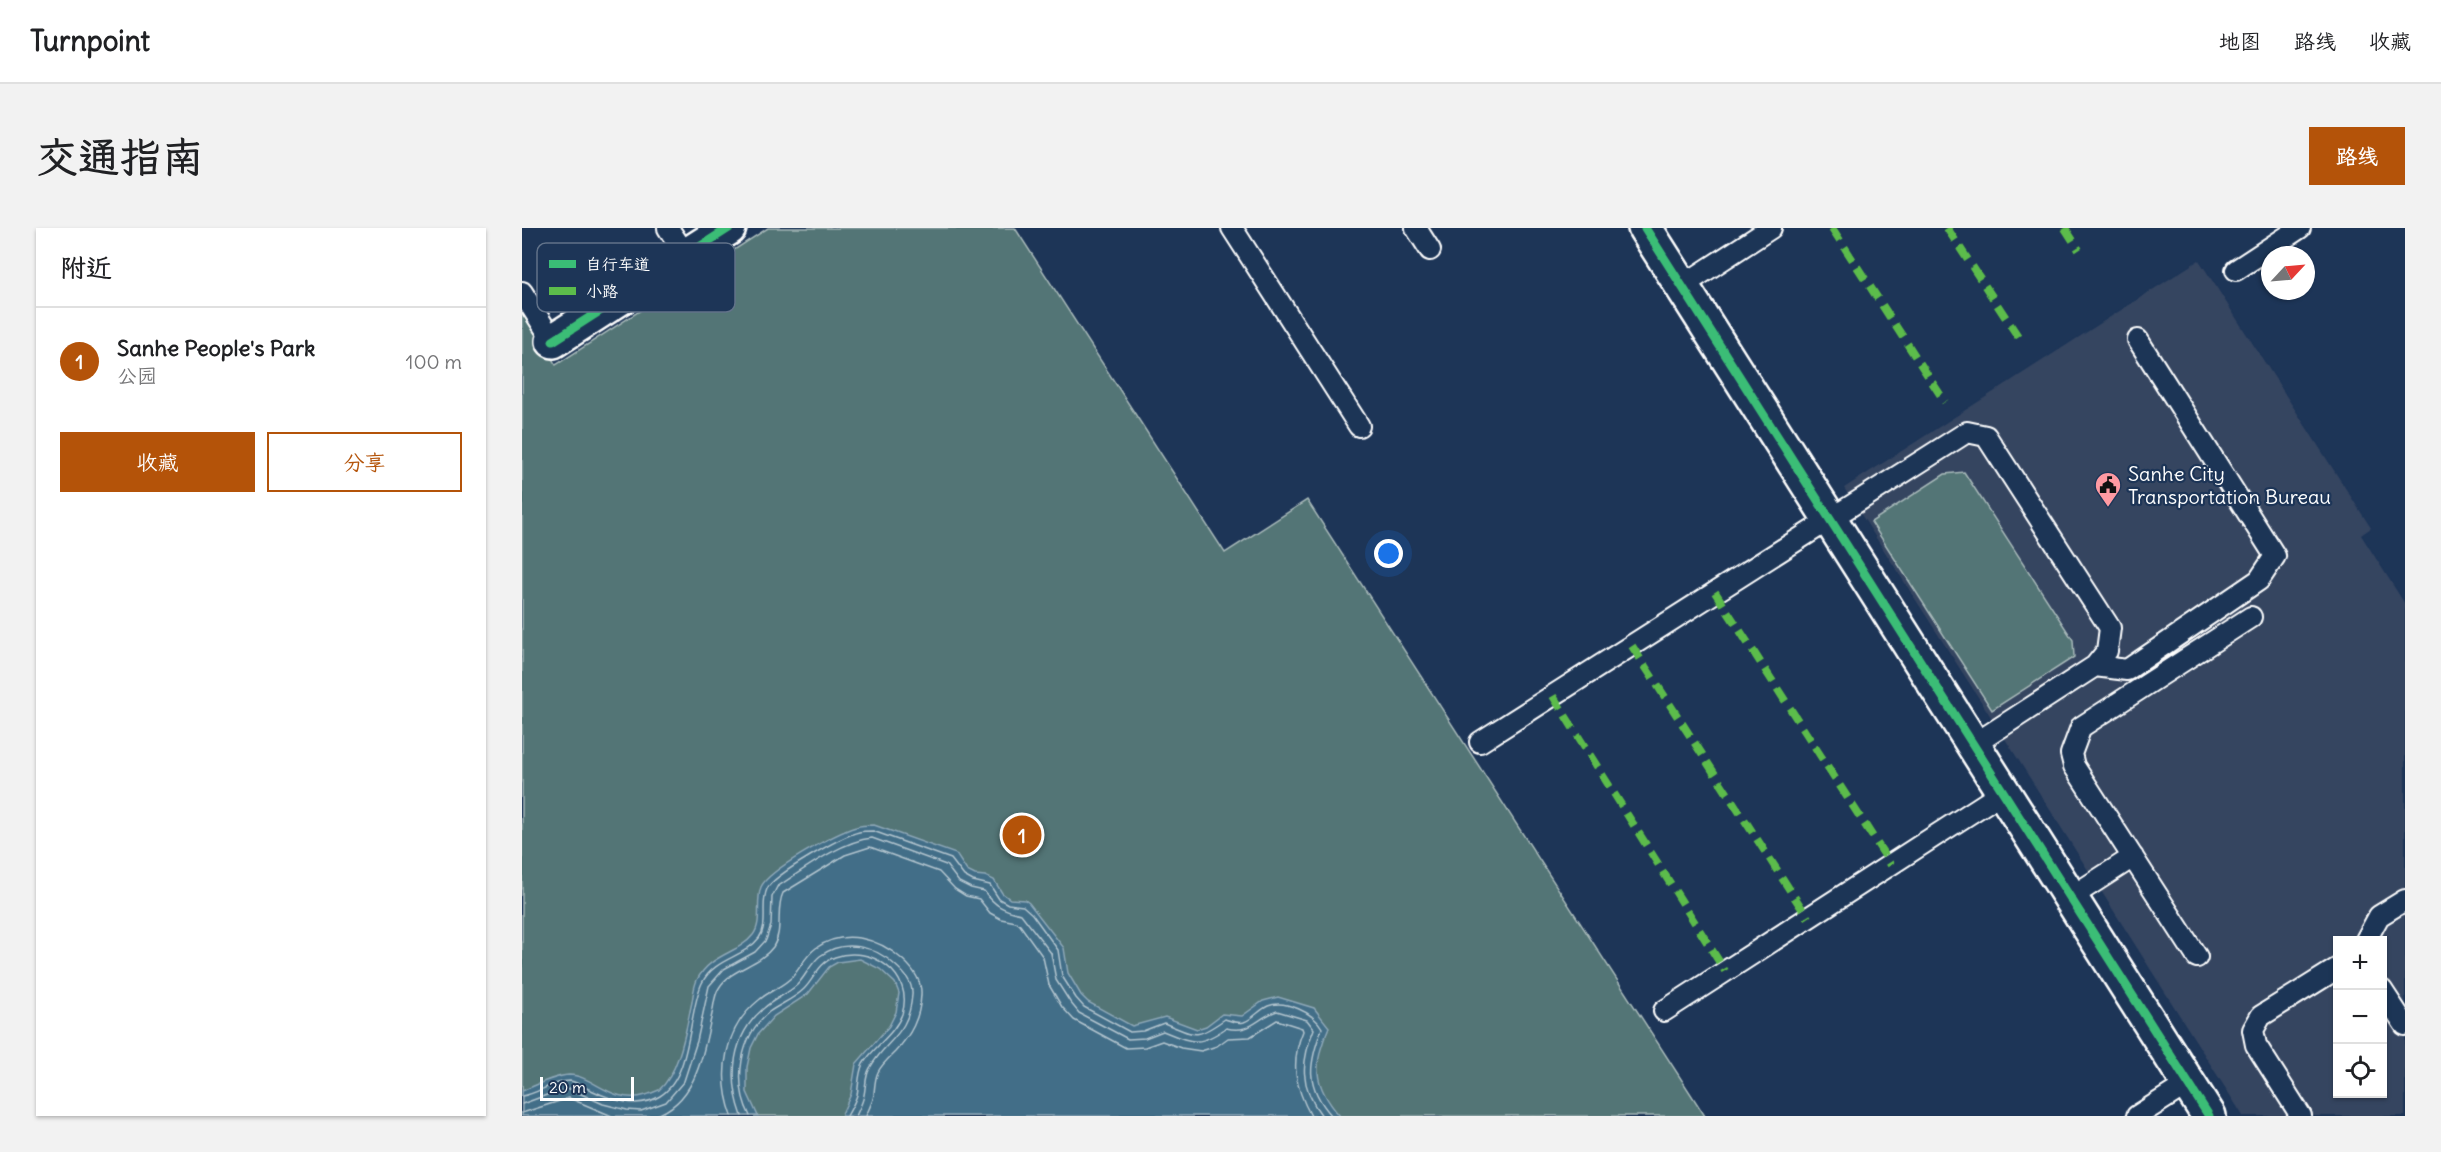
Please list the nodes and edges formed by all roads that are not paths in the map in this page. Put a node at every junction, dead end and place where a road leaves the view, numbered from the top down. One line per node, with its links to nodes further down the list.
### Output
1 (669, 228): 8 (lane)
2 (729, 228): 9 (street)
3 (1232, 228): 17 (lane)
4 (1416, 228): 10 (lane)
5 (1645, 228): 12 (street)
6 (1771, 228): 12 (lane)
7 (2300, 228): 11 (lane)
8 (678, 243)
9 (705, 243)
10 (1430, 250)
11 (2236, 270)
12 (1682, 286): 18 (street)
13 (522, 292): 16 (lane)
14 (598, 312): 16 (street)
15 (2138, 340): 20 (lane)
16 (553, 341)
17 (1359, 426)
18 (1830, 519): 20 (lane); 21 (lane); 22 (street)
19 (2251, 618): 24 (lane)
20 (2095, 666): 22 (lane)
21 (1480, 742)
22 (1973, 745): 23 (street)
23 (2003, 792): 25 (street); 31 (lane)
24 (2133, 857): 25 (lane); 28 (lane)
25 (2071, 897): 33 (street)
26 (2405, 900): 27 (lane)
27 (2368, 936)
28 (2198, 957)
29 (2333, 971): 36 (lane)
30 (2387, 998): 32 (lane)
31 (1664, 1011)
32 (2405, 1025)
33 (2189, 1083): 34 (lane); 35 (street)
34 (2137, 1116)
35 (2210, 1116)
36 (2301, 1116)

